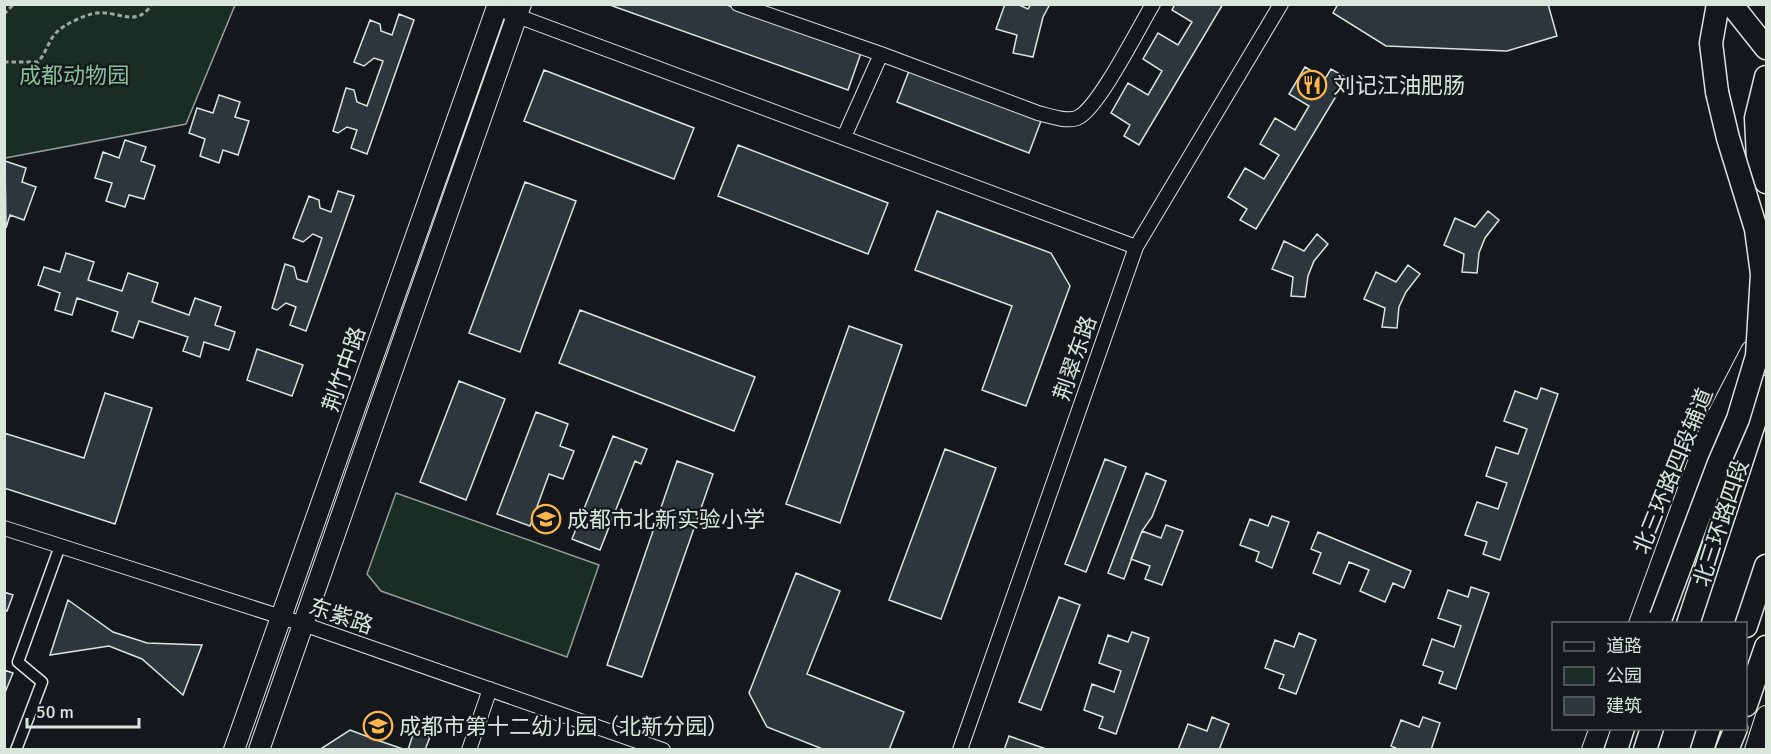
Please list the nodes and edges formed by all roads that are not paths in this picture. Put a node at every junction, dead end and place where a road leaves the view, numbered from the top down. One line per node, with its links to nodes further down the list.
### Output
1 (738, 4): 9 (street)
2 (1153, 4): 9 (street)
3 (1718, 4): 20 (highway, bridge)
4 (1731, 4): 8 (highway)
5 (497, 6): 7 (street); 19 (main road, 荆竹中路)
6 (1276, 6): 13 (street, 荆翠东路)
7 (519, 10): 11 (street); 24 (main road, 荆竹中路)
8 (1767, 48)
9 (881, 54): 11 (street)
10 (1767, 77): 12 (highway)
11 (843, 137): 13 (street)
12 (1767, 182)
13 (1136, 247): 40 (street, 荆翠东路)
14 (1767, 303): 21 (main road, 北三环路四段辅道)
15 (1767, 387): 22 (highway, 北三环路四段)
16 (4, 528): 17 (street, 东紫路)
17 (60, 546): 19 (street, 东紫路); 35 (street)
18 (1767, 566): 23 (highway)
19 (281, 619): 24 (street, 东紫路); 36 (main road, 荆竹中路)
20 (1660, 620)
21 (1639, 622)
22 (1689, 622)
23 (1747, 623)
24 (303, 624): 26 (street, 东紫路); 37 (main road, 荆竹中路)
25 (1767, 647): 27 (highway)
26 (490, 689): 34 (street, 东紫路); 38 (street)
27 (1747, 702)
28 (1767, 717): 46 (main road)
29 (1600, 730): 41 (main road)
30 (1623, 730): 42 (highway)
31 (1652, 730): 43 (highway)
32 (1709, 730): 44 (highway)
33 (1736, 730): 45 (highway)
34 (637, 745): 39 (street, 东紫路)
35 (16, 750)
36 (234, 750)
37 (259, 750)
38 (469, 750)
39 (663, 750)
40 (960, 750)
41 (1592, 750)
42 (1616, 750)
43 (1646, 750)
44 (1702, 750)
45 (1727, 750)
46 (1755, 750)

